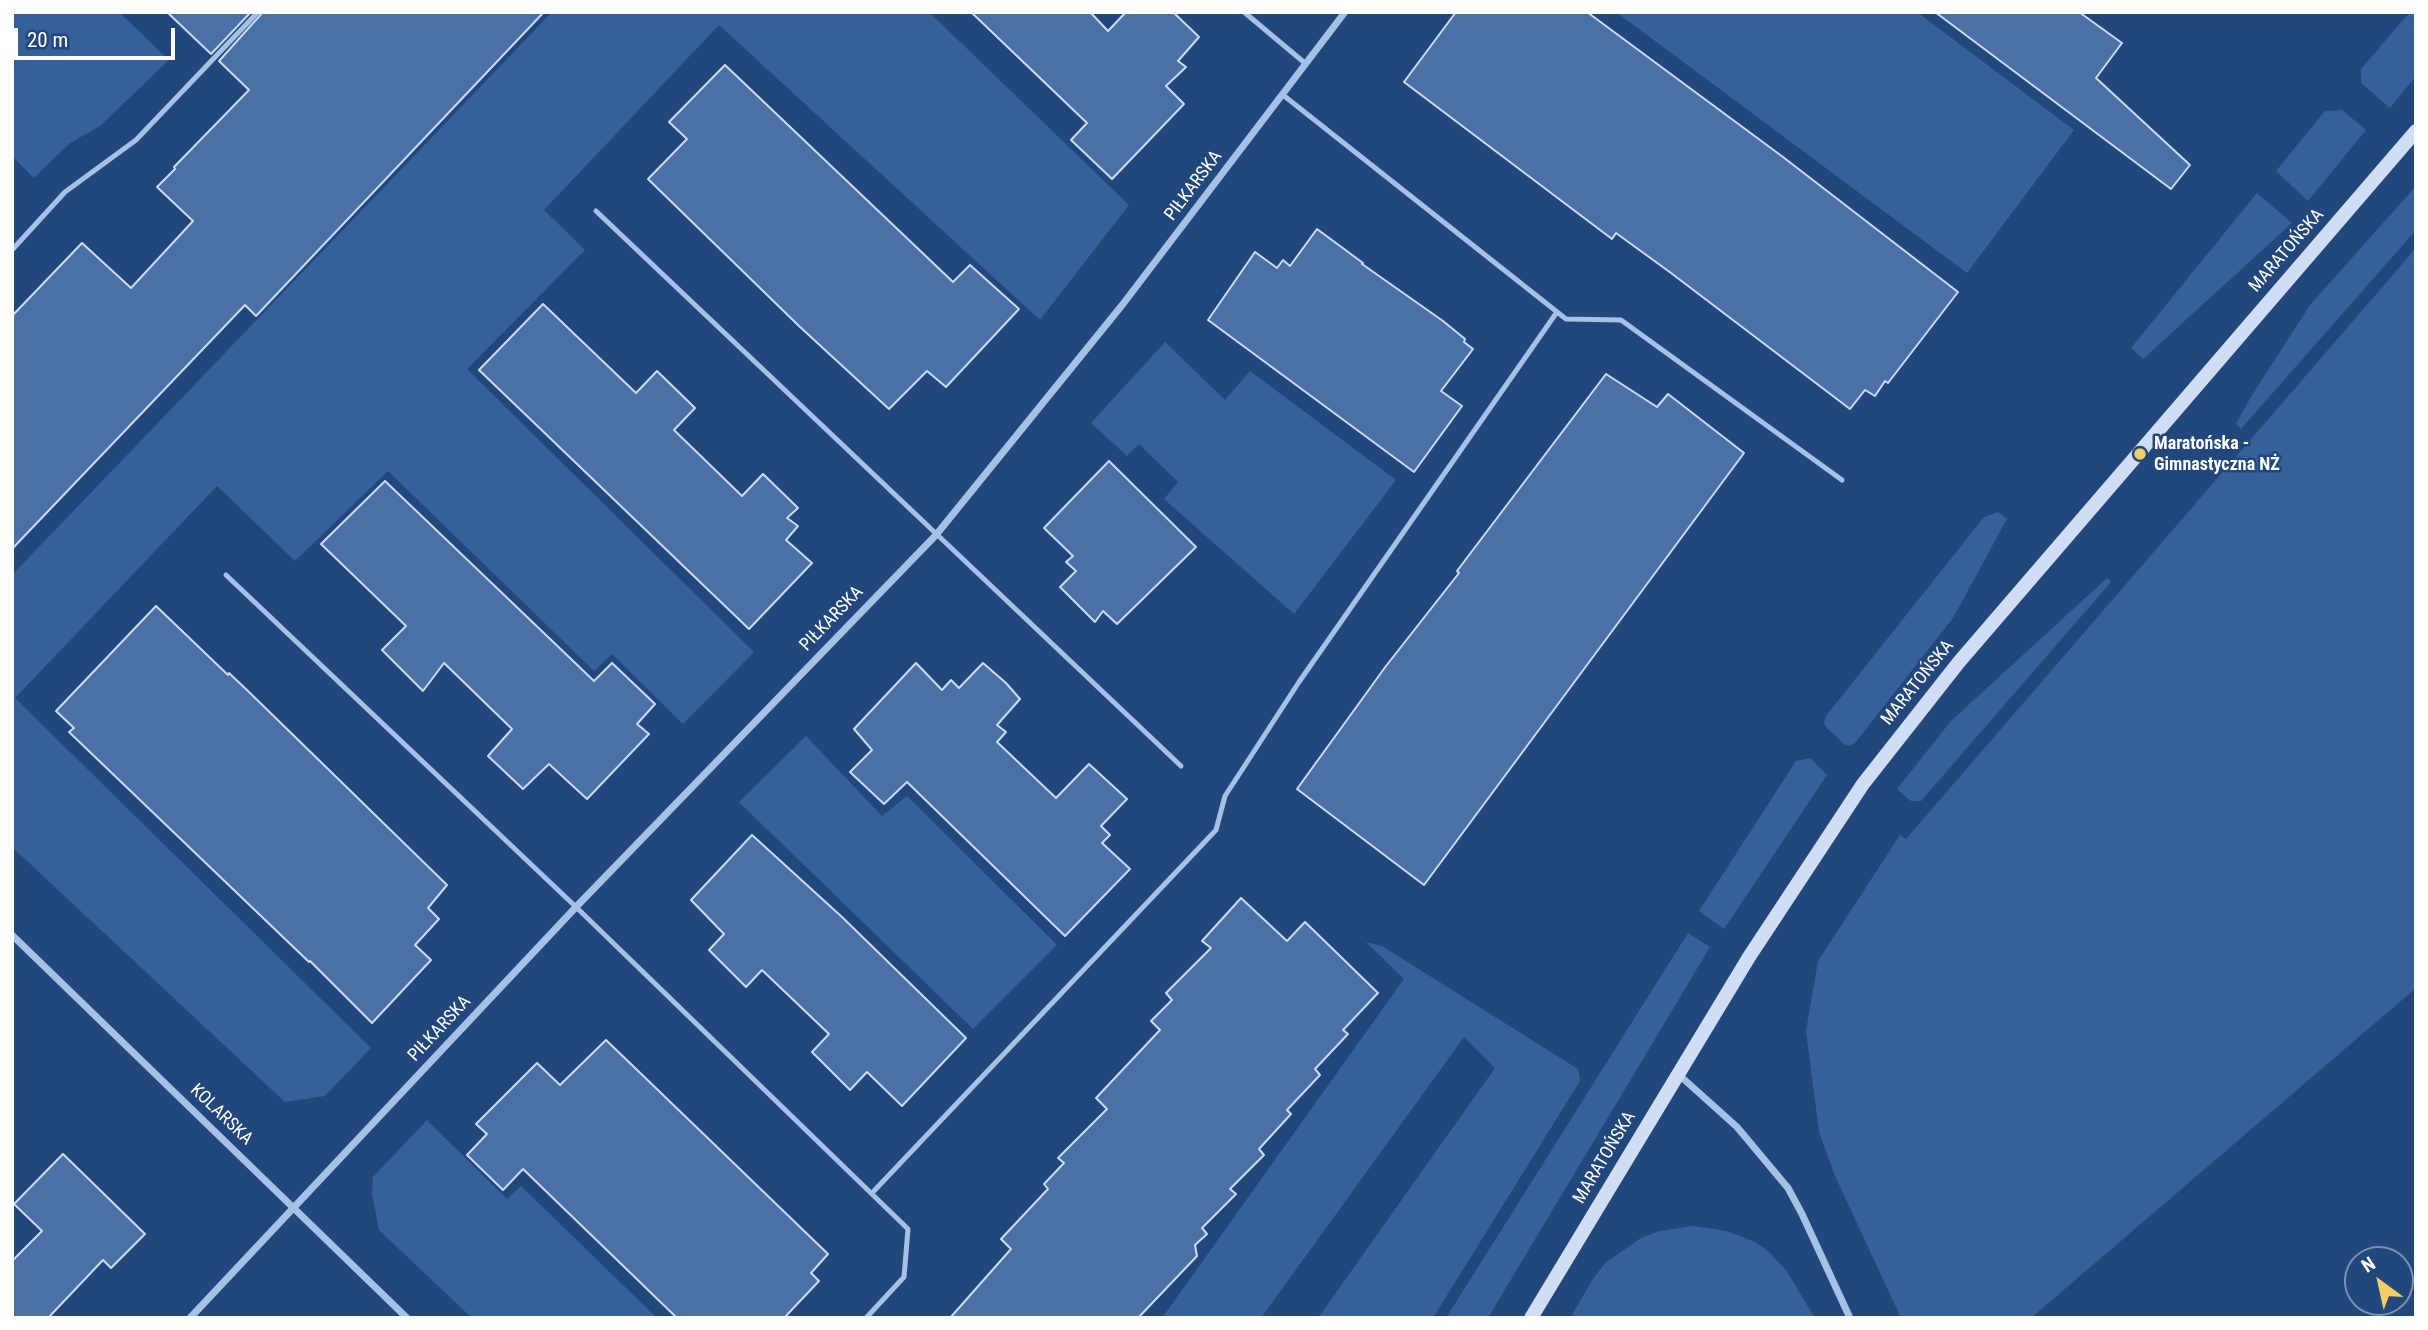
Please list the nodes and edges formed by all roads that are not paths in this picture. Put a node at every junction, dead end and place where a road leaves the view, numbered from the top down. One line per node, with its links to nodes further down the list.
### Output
1 (258, 12): 8 (lane)
2 (1244, 12): 4 (lane)
3 (1345, 12): 4 (street, PIŁKARSKA)
4 (1306, 64): 5 (street, PIŁKARSKA)
5 (1283, 95): 9 (lane); 11 (street, PIŁKARSKA)
6 (2416, 131): 16 (main road, MARATOŃSKA)
7 (596, 211): 11 (lane)
8 (12, 250)
9 (1557, 312): 10 (lane); 17 (lane)
10 (1842, 480)
11 (936, 535): 13 (lane); 14 (street, PIŁKARSKA)
12 (226, 575): 14 (lane)
13 (1181, 766)
14 (576, 907): 17 (lane); 18 (street, PIŁKARSKA)
15 (12, 935): 18 (street, KOLARSKA)
16 (1678, 1074): 22 (main road, MARATOŃSKA); 23 (street)
17 (872, 1194): 21 (lane)
18 (294, 1207): 19 (street, PIŁKARSKA); 20 (street, KOLARSKA)
19 (190, 1318)
20 (407, 1318)
21 (866, 1318)
22 (1531, 1318)
23 (1850, 1318)

